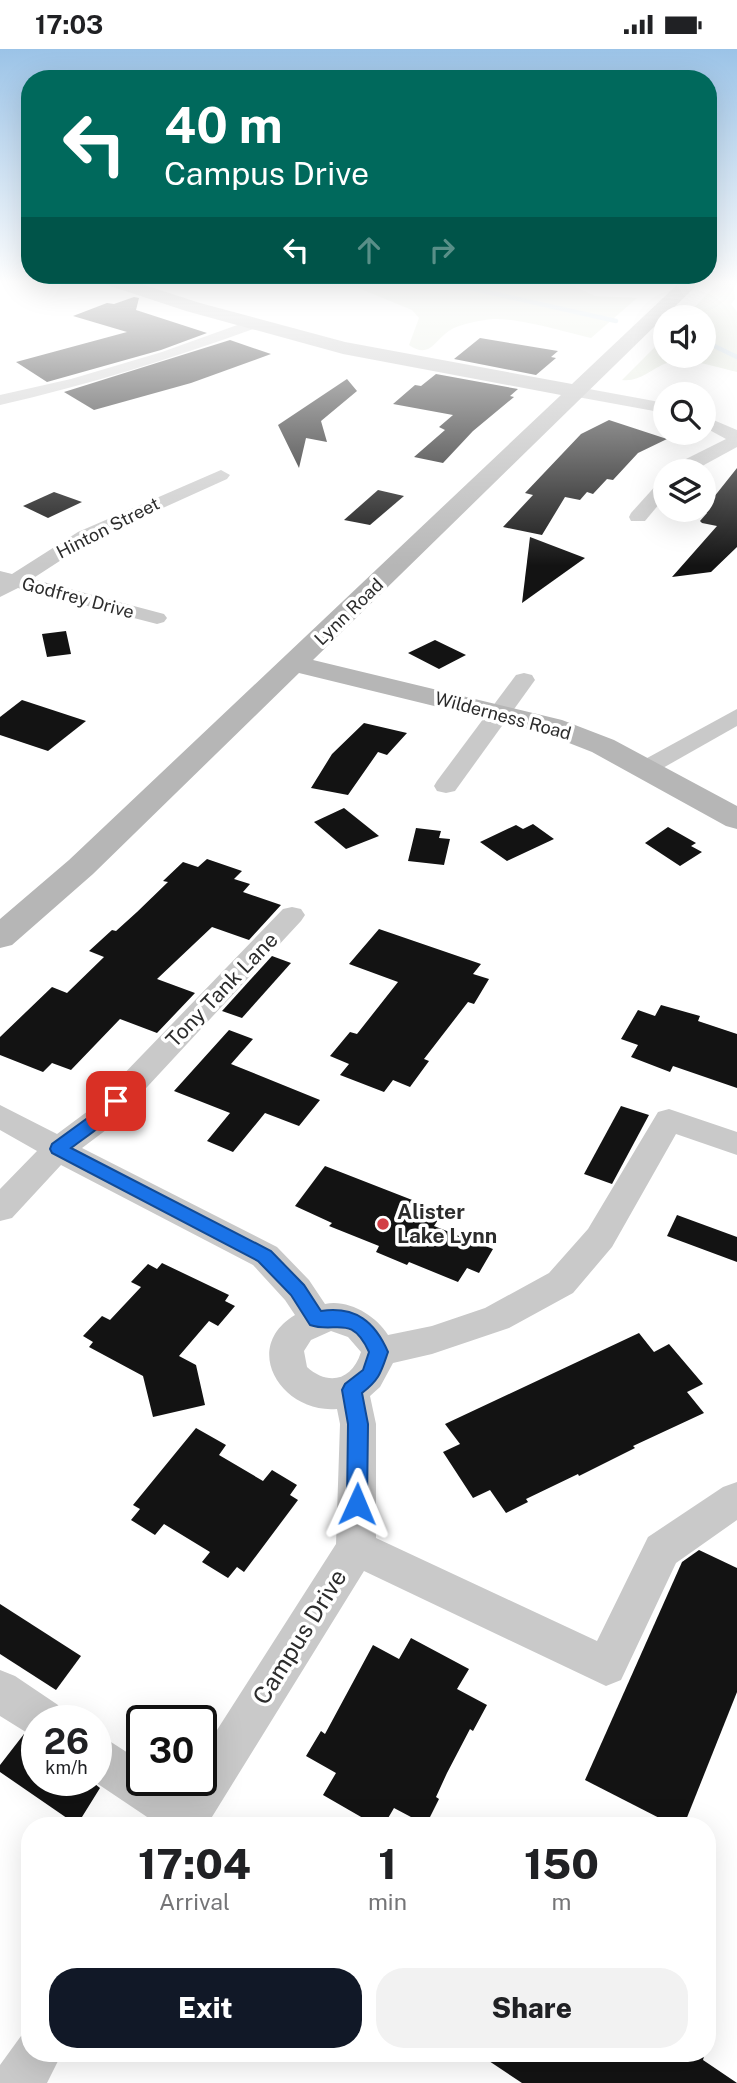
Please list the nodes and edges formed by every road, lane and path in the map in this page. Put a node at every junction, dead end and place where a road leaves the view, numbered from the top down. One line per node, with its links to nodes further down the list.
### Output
1 (99, 376): 5 (street)
2 (493, 376): 4 (main road)
3 (595, 376): 4 (main road, Lynn Road)
4 (578, 392): 6 (street); 15 (main road, Lynn Road)
5 (0, 400)
6 (653, 406)
7 (716, 427): 8 (street)
8 (737, 438): 9 (street)
9 (699, 459)
10 (221, 475): 13 (street, Hinton Street)
11 (653, 500): 12 (street)
12 (638, 517)
13 (5, 583): 14 (street, Godfrey Drive)
14 (157, 618)
15 (295, 664): 17 (main road, Wilderness Road); 23 (main road, Lynn Road)
16 (524, 680): 17 (street)
17 (503, 713): 19 (main road, Wilderness Road); 20 (street)
18 (737, 716): 19 (street)
19 (646, 768): 21 (main road, Wilderness Road)
20 (446, 786)
21 (737, 818)
22 (292, 915): 26 (street, Tony Tank Lane)
23 (0, 937)
24 (0, 1116): 26 (street)
25 (737, 1144): 29 (street)
26 (58, 1149): 27 (street, Tony Tank Lane); 28 (street)
27 (0, 1209)
28 (317, 1320): 29 (street); 30 (street)
29 (379, 1352): 30 (street)
30 (351, 1390): 32 (street, Campus Drive)
31 (737, 1499): 32 (street)
32 (356, 1548): 37 (street, Campus Drive)
33 (0, 1691): 34 (street)
34 (21, 1705)
35 (112, 1769): 36 (street)
36 (177, 1817)
37 (187, 1817)
38 (32, 2062): 39 (street)
39 (18, 2083)

